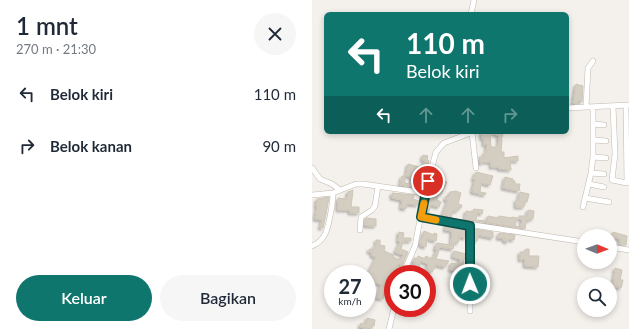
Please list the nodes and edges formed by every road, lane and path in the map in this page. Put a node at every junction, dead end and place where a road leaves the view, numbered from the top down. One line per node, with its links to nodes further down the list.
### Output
1 (474, 0): 2 (street)
2 (471, 12)
3 (593, 61): 6 (street)
4 (628, 105): 5 (street); 5 (street)
5 (613, 106): 7 (street)
6 (586, 107): 7 (street); 8 (street)
7 (593, 107): 9 (street)
8 (569, 108)
9 (593, 124): 10 (street); 13 (street)
10 (604, 125)
11 (468, 134): 26 (street)
12 (473, 134): 18 (street)
13 (594, 140): 14 (street); 15 (street)
14 (606, 142)
15 (593, 157): 16 (street); 19 (street)
16 (606, 158)
17 (312, 168): 24 (street)
18 (476, 168)
19 (591, 173): 20 (street); 21 (street)
20 (604, 174)
21 (589, 184): 23 (street); 28 (street)
22 (378, 186): 24 (street); 26 (street); 33 (street)
23 (604, 187)
24 (340, 190): 25 (street)
25 (333, 193): 27 (street); 35 (street)
26 (425, 193): 31 (street)
27 (312, 195)
28 (585, 198): 29 (street); 30 (street)
29 (609, 202)
30 (583, 207)
31 (421, 217): 32 (street); 38 (street)
32 (470, 226): 34 (street); 39 (street)
33 (360, 230)
34 (577, 241)
35 (312, 246)
36 (617, 247): 37 (street)
37 (629, 250)
38 (407, 265)
39 (470, 311)
40 (392, 317): 41 (street)
41 (389, 329)

